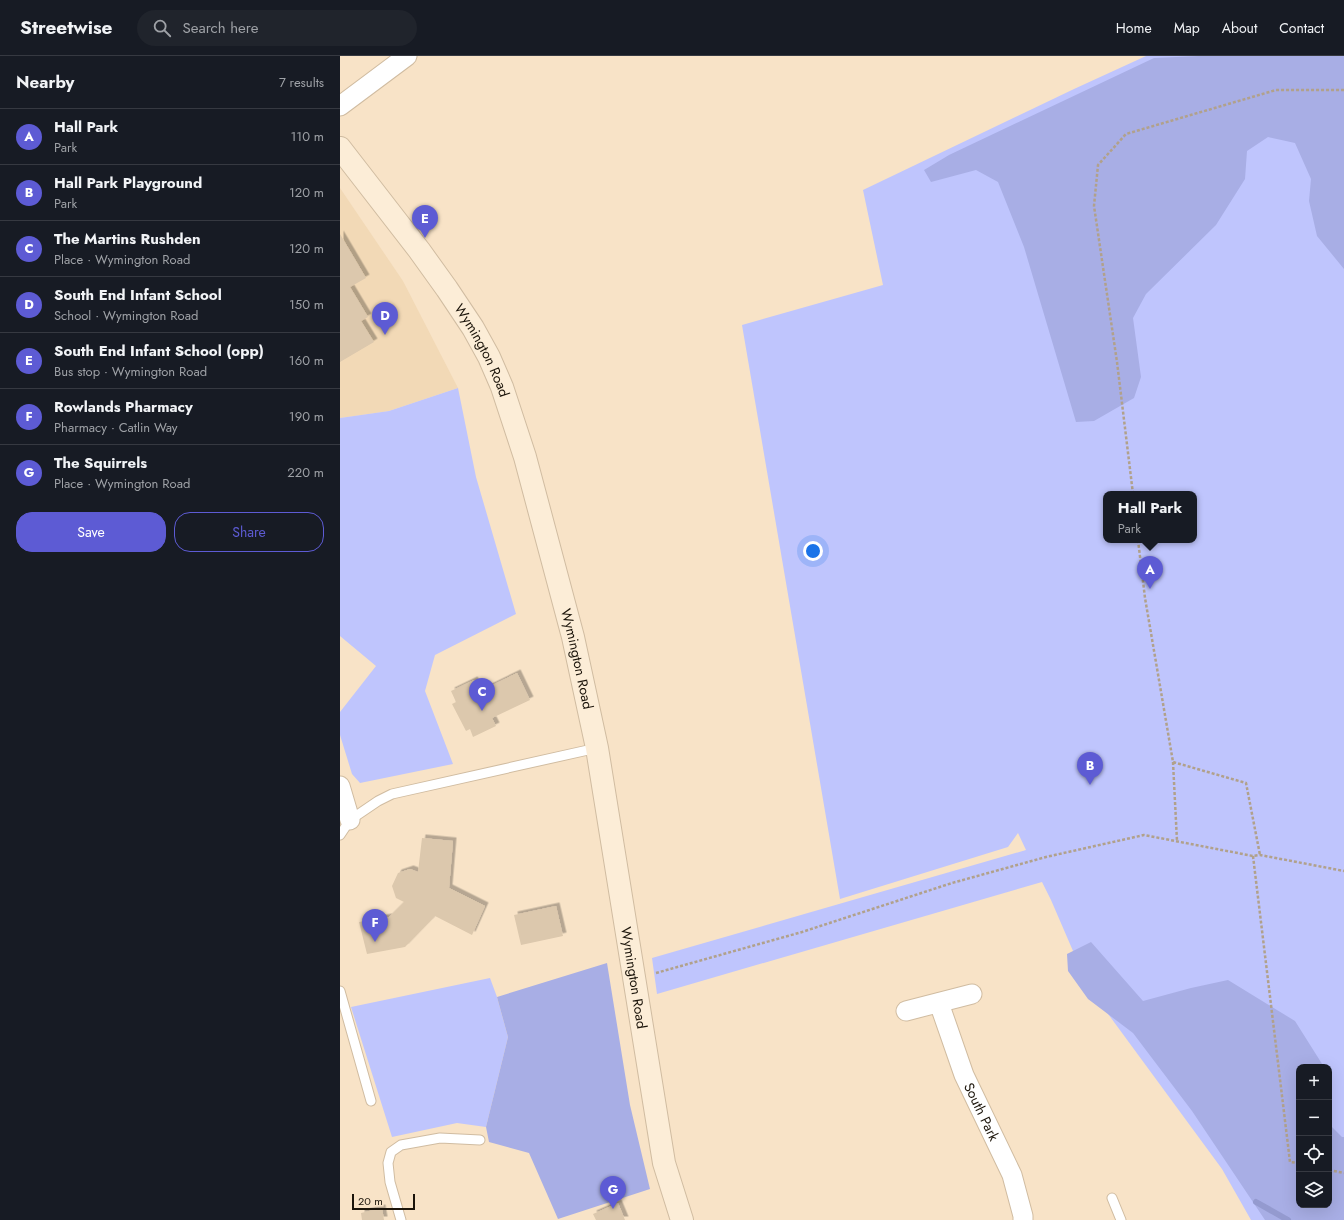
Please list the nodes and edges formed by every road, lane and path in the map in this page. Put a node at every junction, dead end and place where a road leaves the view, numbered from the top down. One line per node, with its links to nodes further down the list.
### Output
1 (407, 56): 3 (street)
2 (1344, 90): 5 (path)
3 (340, 106)
4 (340, 148): 7 (street, Wymington Road)
5 (1133, 491)
6 (1138, 543): 8 (path)
7 (597, 748): 10 (lane); 15 (street, Wymington Road)
8 (1173, 762): 11 (path); 12 (path)
9 (340, 786): 10 (street)
10 (345, 827)
11 (1177, 841): 13 (path); 15 (path)
12 (1260, 855): 13 (path); 14 (path)
13 (1253, 856): 22 (path)
14 (1344, 871)
15 (634, 980): 27 (street, Wymington Road)
16 (340, 991): 20 (lane)
17 (972, 994): 18 (street)
18 (939, 1003): 19 (street); 28 (street, South Park)
19 (906, 1011)
20 (371, 1101)
21 (480, 1140): 26 (lane)
22 (1296, 1163)
23 (1332, 1171): 24 (path)
24 (1344, 1173)
25 (1112, 1198): 29 (lane)
26 (401, 1220)
27 (682, 1220)
28 (1023, 1220)
29 (1121, 1220)

